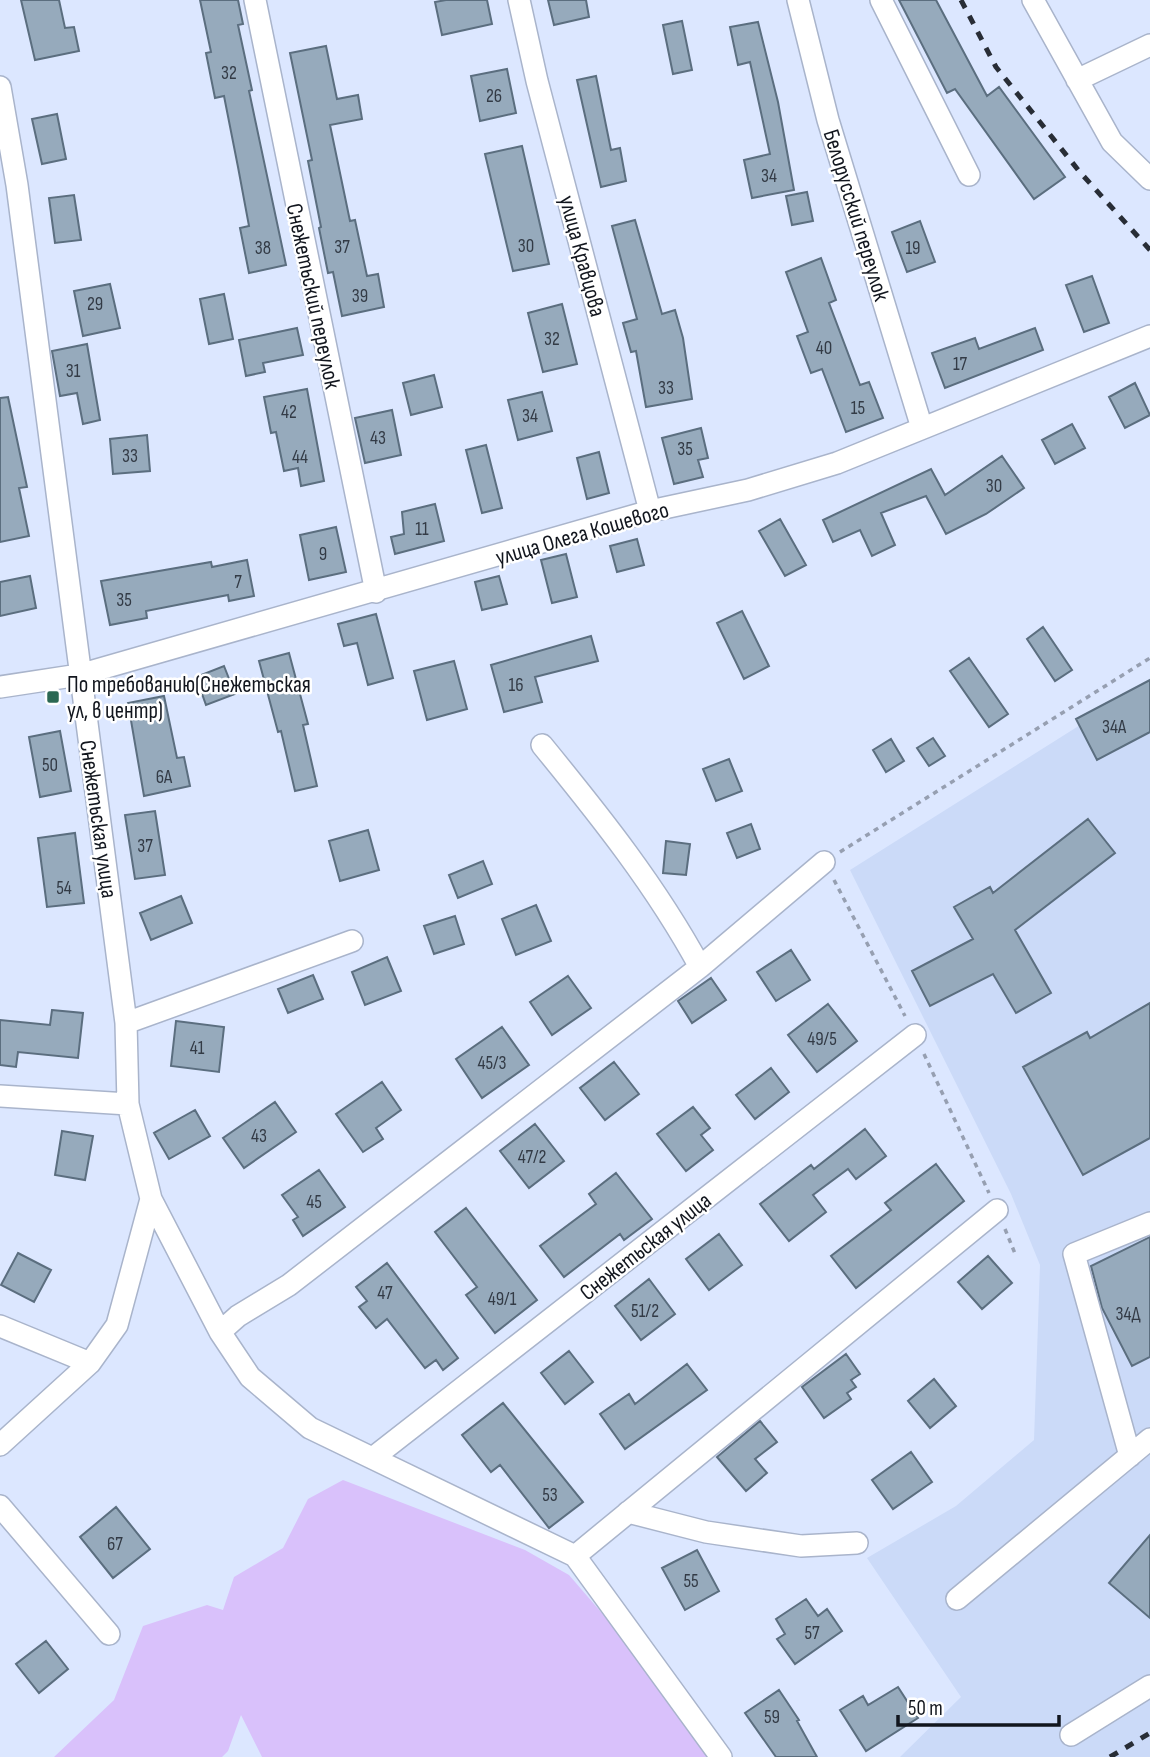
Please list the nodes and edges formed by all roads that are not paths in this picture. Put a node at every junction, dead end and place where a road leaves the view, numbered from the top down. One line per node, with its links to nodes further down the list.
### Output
1 (255, 0): 14 (street, Снежетьский переулок)
2 (519, 0): 13 (street, улица Кравцова)
3 (798, 0): 12 (street, Белорусский переулок)
4 (881, 0): 10 (street)
5 (1033, 0): 7 (street)
6 (1150, 45): 7 (street)
7 (1077, 79): 9 (street)
8 (0, 87): 15 (street, Снежетьская улица)
9 (1147, 172)
10 (969, 175)
11 (1150, 336): 12 (street, улица Олега Кошевого)
12 (922, 428): 13 (street, улица Олега Кошевого)
13 (650, 511): 14 (street, улица Олега Кошевого)
14 (376, 592): 15 (street, улица Олега Кошевого)
15 (79, 675): 16 (street, улица Олега Кошевого); 21 (street, Снежетьская улица)
16 (0, 687)
17 (542, 745): 20 (street)
18 (824, 862): 20 (street)
19 (352, 942): 21 (street)
20 (700, 967): 29 (street)
21 (126, 1023): 24 (street, Снежетьская улица)
22 (915, 1035): 34 (street, Снежетьская улица)
23 (0, 1096): 24 (street)
24 (128, 1104): 25 (street, Снежетьская улица)
25 (150, 1199): 29 (street, Снежетьская улица); 30 (street)
26 (997, 1210): 36 (street)
27 (1150, 1223): 33 (street)
28 (0, 1326): 30 (street)
29 (220, 1332): 34 (street, Снежетьская улица)
30 (90, 1363): 32 (street)
31 (1150, 1439): 33 (street)
32 (0, 1445)
33 (1130, 1456): 39 (street)
34 (374, 1457): 38 (street, Снежетьская улица)
35 (0, 1506): 40 (street)
36 (628, 1512): 37 (street); 38 (street)
37 (858, 1543)
38 (575, 1556): 43 (street, Снежетьская улица)
39 (957, 1599)
40 (109, 1634)
41 (1150, 1686): 42 (street)
42 (1071, 1735)
43 (721, 1757)

